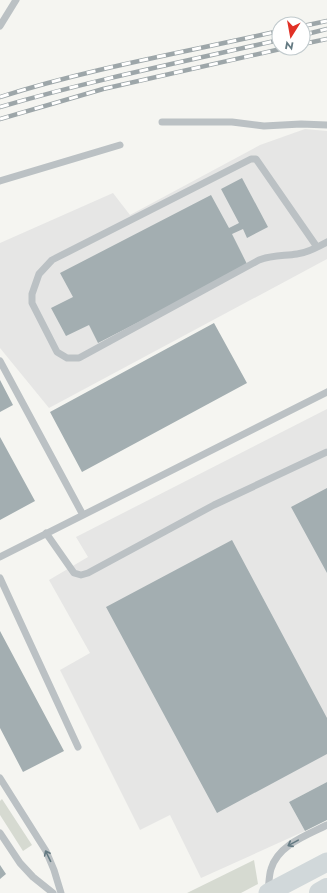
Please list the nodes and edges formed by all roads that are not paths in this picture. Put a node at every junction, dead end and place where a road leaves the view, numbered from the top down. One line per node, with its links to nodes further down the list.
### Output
1 (16, 0): 2 (lane)
2 (0, 26)
3 (162, 122): 4 (lane)
4 (327, 125)
5 (120, 145): 6 (lane)
6 (0, 181)
7 (327, 242): 8 (lane)
8 (318, 248): 8 (lane)
9 (0, 361): 12 (lane)
10 (327, 392): 12 (lane)
11 (327, 452): 13 (lane)
12 (83, 515): 13 (lane)
13 (46, 533): 14 (lane)
14 (0, 557)
15 (0, 578): 16 (lane)
16 (78, 747)
17 (0, 778): 18 (lane)
18 (3, 791): 24 (lane, one-way to 18)
19 (327, 825): 25 (lane, one-way to 25)
20 (0, 833): 23 (lane)
21 (327, 862): 25 (main road)
22 (327, 889): 26 (highway)
23 (53, 893)
24 (61, 893)
25 (268, 893)
26 (320, 893)

